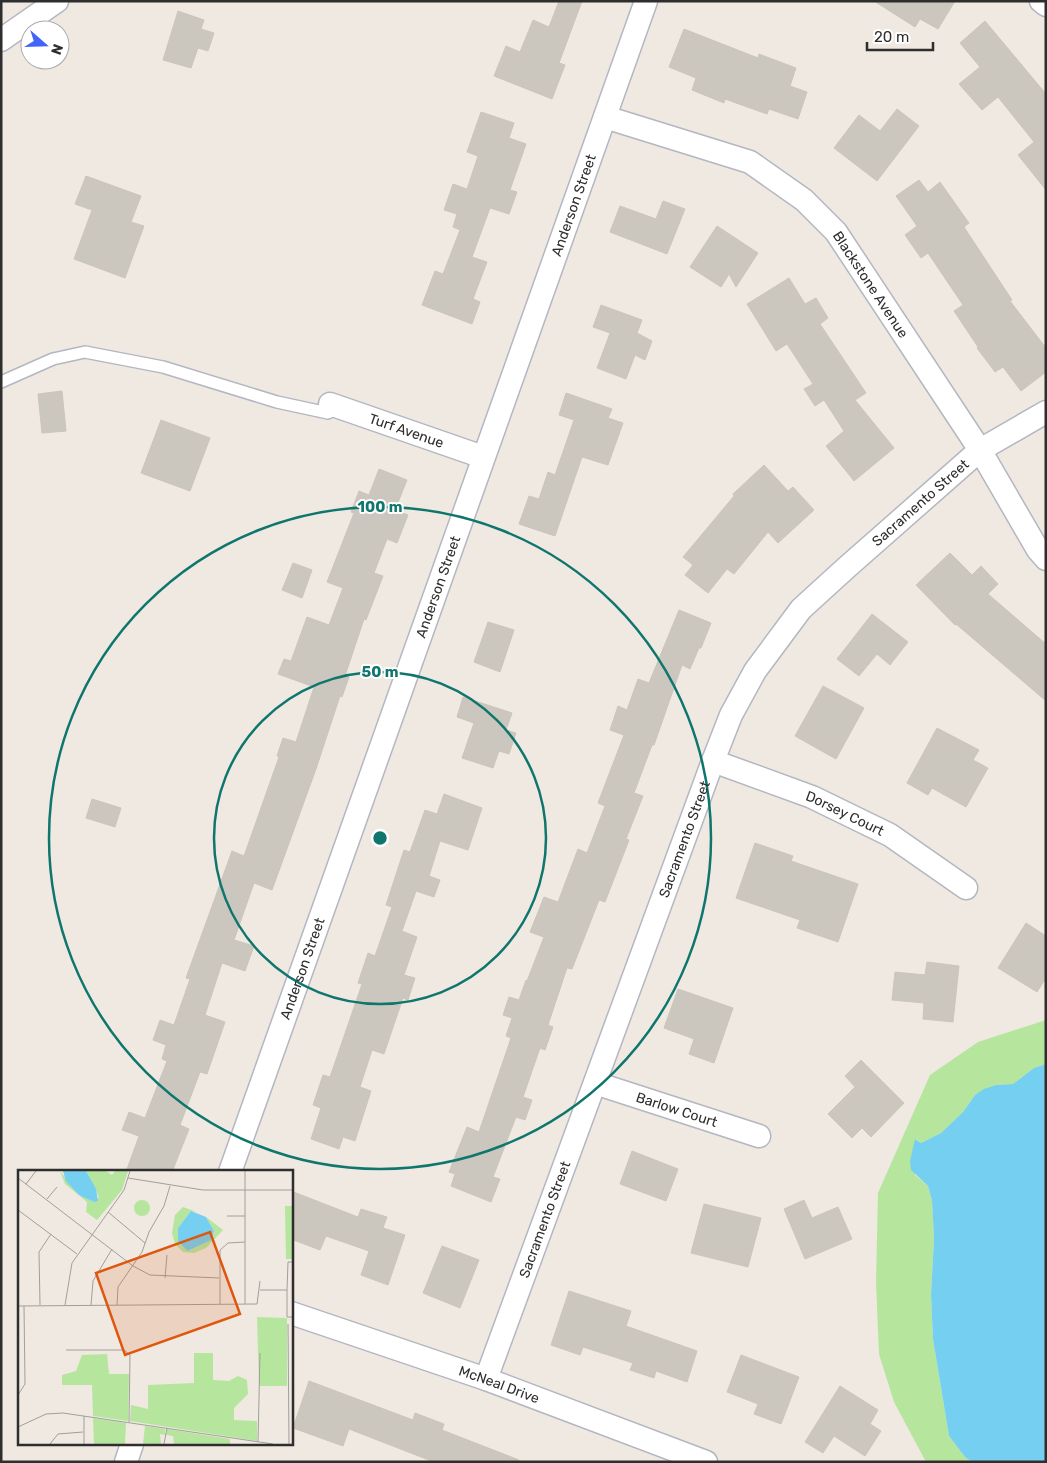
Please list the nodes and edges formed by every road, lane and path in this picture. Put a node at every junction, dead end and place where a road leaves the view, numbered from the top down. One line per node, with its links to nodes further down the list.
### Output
1 (57, 1): 5 (street)
2 (646, 1): 6 (street, Anderson Street)
3 (1041, 1): 4 (street)
4 (1046, 5)
5 (1, 40)
6 (604, 116): 10 (street, Blackstone Avenue); 11 (street, Anderson Street)
7 (1, 382): 8 (lane)
8 (334, 406): 11 (street, Turf Avenue)
9 (1046, 412): 10 (street, Sacramento Street)
10 (980, 450): 12 (street, Blackstone Avenue); 13 (street, Sacramento Street)
11 (483, 457): 17 (street, Anderson Street)
12 (1046, 559)
13 (713, 761): 14 (street, Dorsey Court); 15 (street, Sacramento Street)
14 (966, 888)
15 (595, 1083): 16 (street, Barlow Court); 19 (street, Sacramento Street)
16 (759, 1136)
17 (231, 1170)
18 (292, 1313): 19 (street, McNeal Drive)
19 (486, 1379): 22 (street, McNeal Drive)
20 (131, 1446): 21 (street)
21 (126, 1462)
22 (706, 1462)

